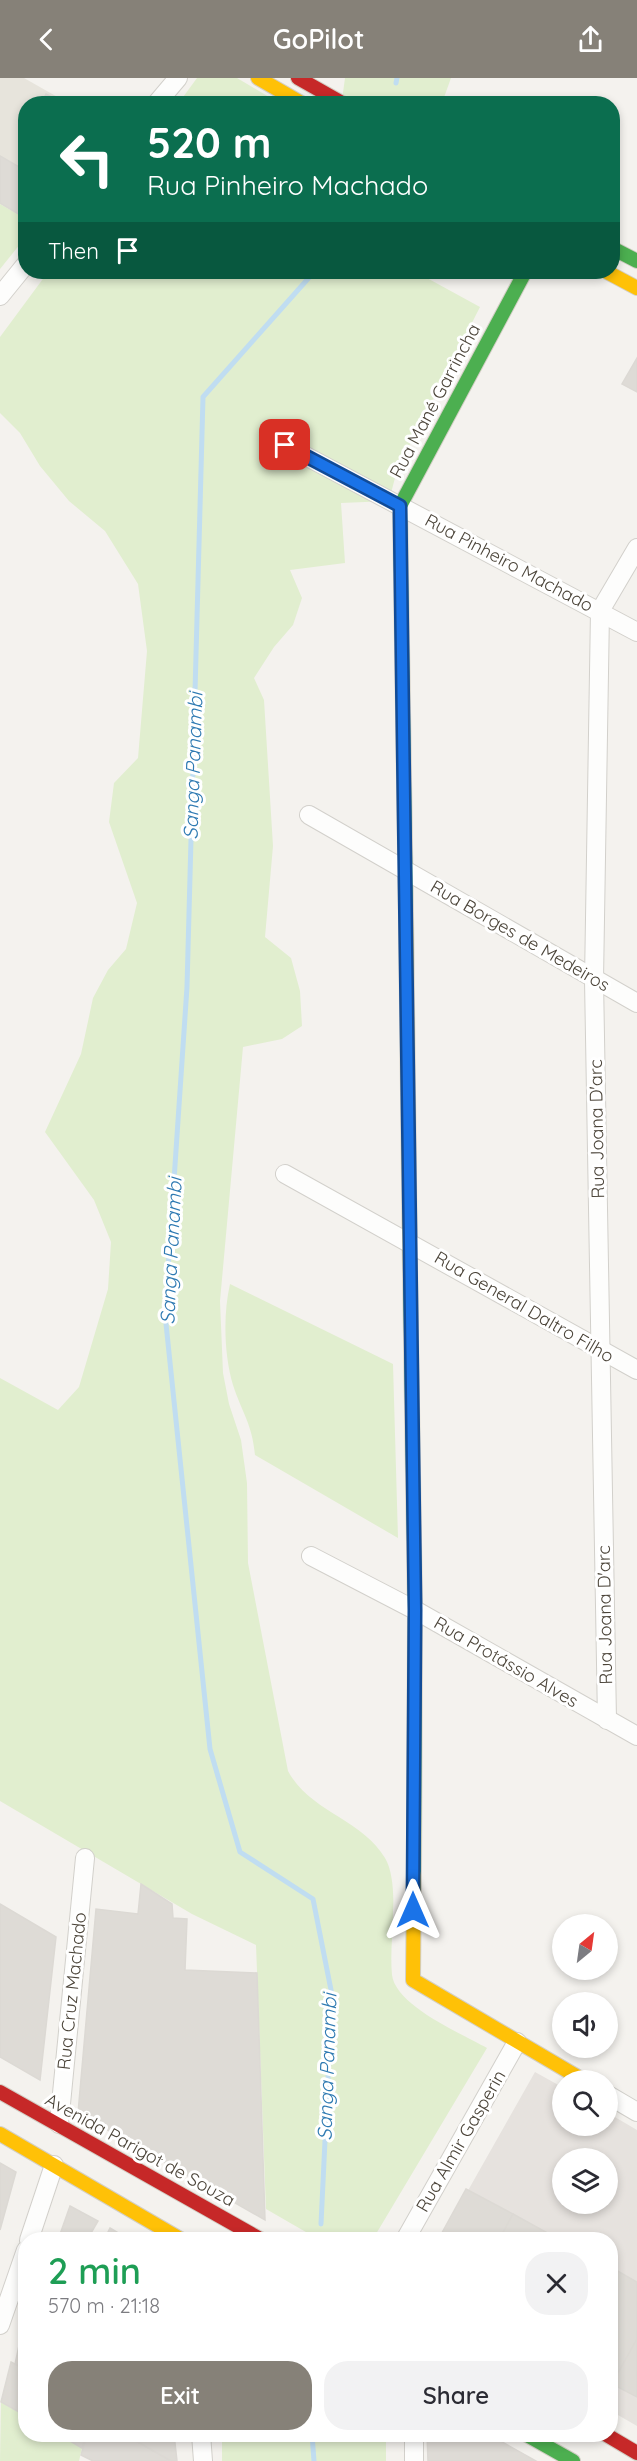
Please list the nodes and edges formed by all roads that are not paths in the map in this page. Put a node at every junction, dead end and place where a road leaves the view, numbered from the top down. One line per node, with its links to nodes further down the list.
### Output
1 (178, 78): 4 (street)
2 (258, 78): 5 (street)
3 (298, 78): 6 (street)
4 (163, 96)
5 (289, 96)
6 (330, 96)
7 (620, 252): 8 (street)
8 (637, 261)
9 (18, 274): 13 (street)
10 (521, 279): 15 (street, Rua Mané Garrincha)
11 (620, 279): 12 (street)
12 (637, 288)
13 (0, 296)
14 (285, 445): 15 (street, Rua Pinheiro Machado)
15 (400, 506): 17 (street, Rua Pinheiro Machado); 20 (street, Rua Mané Garrincha)
16 (637, 548): 17 (street, Rua Joana D'arc)
17 (600, 611): 18 (street, Rua Pinheiro Machado); 21 (street, Rua Joana D'arc)
18 (637, 632)
19 (309, 815): 20 (street, Rua Borges de Medeiros)
20 (403, 869): 21 (street, Rua Borges de Medeiros); 24 (street, Rua Mané Garrincha)
21 (594, 980): 22 (street, Rua Borges de Medeiros); 25 (street, Rua Joana D'arc)
22 (637, 1003)
23 (285, 1174): 24 (street, Rua General Daltro Filho)
24 (410, 1242): 25 (street, Rua General Daltro Filho); 28 (street, Rua Mané Garrincha)
25 (601, 1350): 26 (street, Rua General Daltro Filho); 29 (street, Rua Joana D'arc)
26 (637, 1370)
27 (311, 1556): 28 (street, Rua Protássio Alves)
28 (415, 1610): 29 (street, Rua Protássio Alves); 32 (street, Rua Mané Garrincha)
29 (607, 1720): 30 (street, Rua Protássio Alves)
30 (637, 1737)
31 (85, 1858): 37 (street, Rua Cruz Machado)
32 (517, 2042): 33 (street); 43 (street, Rua Almir Gasperin)
33 (566, 2070)
34 (0, 2093): 37 (street, Avenida Parigot de Souza)
35 (618, 2101): 36 (street)
36 (637, 2112)
37 (59, 2124): 42 (street, Avenida Parigot de Souza)
38 (0, 2134): 39 (street)
39 (54, 2165): 40 (street); 41 (street)
40 (32, 2232)
41 (168, 2232)
42 (248, 2232)
43 (410, 2232)
44 (18, 2273): 45 (street)
45 (0, 2325)
46 (202, 2442): 51 (street)
47 (414, 2442): 52 (street)
48 (539, 2442): 53 (street)
49 (618, 2442): 50 (street)
50 (637, 2453)
51 (203, 2461)
52 (414, 2461)
53 (573, 2461)

